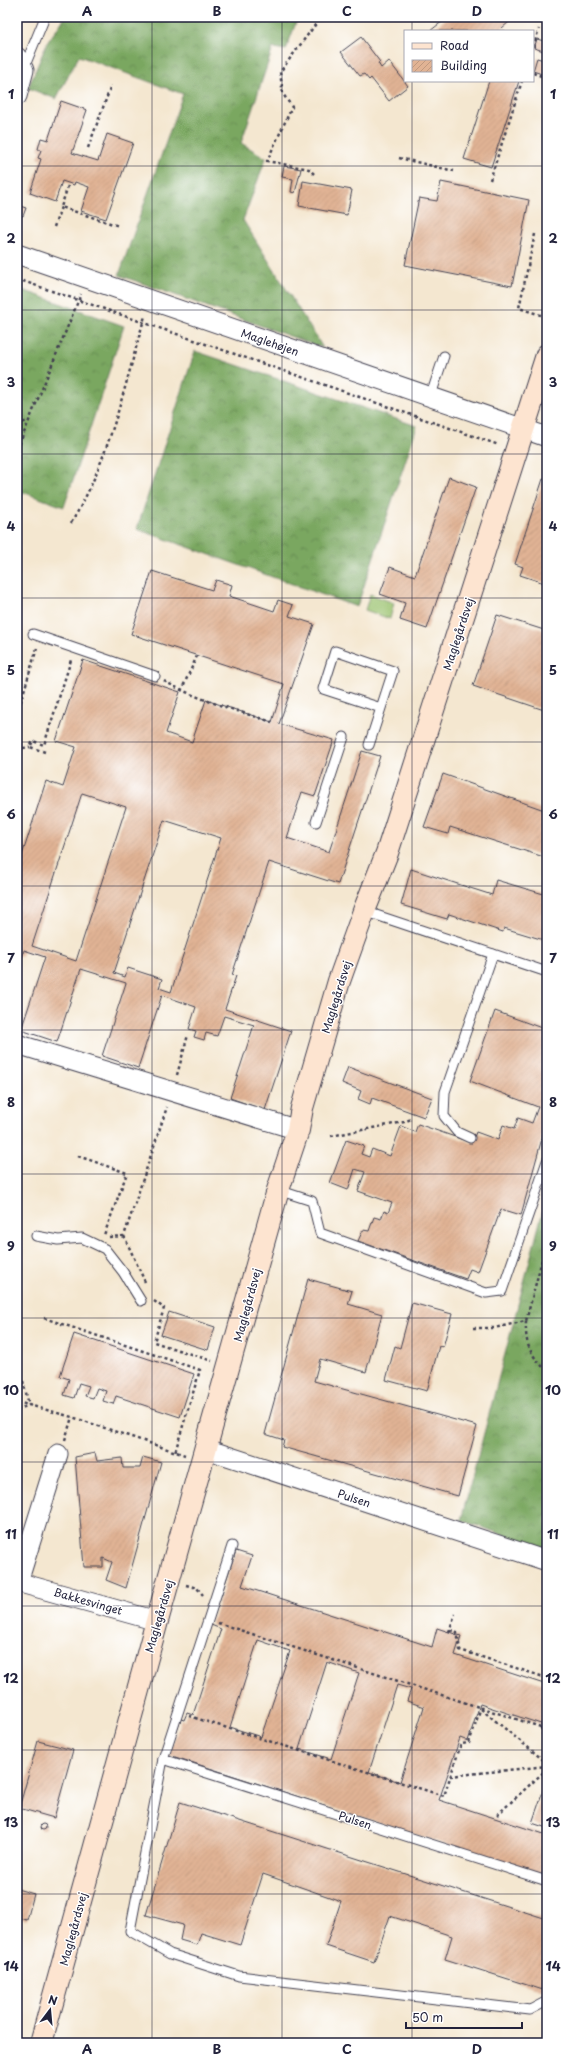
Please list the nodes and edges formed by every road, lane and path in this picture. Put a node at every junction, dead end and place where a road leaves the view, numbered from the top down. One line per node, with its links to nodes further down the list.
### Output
1 (45, 17): 5 (lane)
2 (321, 17): 14 (path)
3 (539, 29): 4 (path)
4 (534, 44)
5 (20, 64): 10 (street)
6 (534, 74): 7 (path)
7 (547, 78)
8 (522, 82): 15 (path)
9 (111, 86): 11 (path)
10 (17, 96)
11 (88, 148)
12 (399, 158): 13 (path)
13 (454, 171)
14 (314, 174)
15 (490, 180)
16 (68, 186): 17 (path)
17 (61, 207): 18 (path); 19 (path)
18 (120, 226)
19 (54, 227)
20 (535, 234): 26 (path)
21 (17, 254): 25 (street, Maglehøjen)
22 (17, 279): 24 (path)
23 (82, 293): 24 (path)
24 (79, 300): 27 (path); 31 (path)
25 (150, 300): 27 (path); 30 (street, Maglehøjen)
26 (547, 317)
27 (143, 322): 36 (path); 37 (path)
28 (547, 355): 33 (street, Maglegårdsvej)
29 (444, 356): 30 (lane)
30 (430, 398): 33 (street, Maglehøjen)
31 (28, 421): 32 (path); 35 (path)
32 (17, 424)
33 (523, 430): 34 (street, Maglehøjen); 36 (street, Maglegårdsvej)
34 (547, 437)
35 (17, 450)
36 (516, 451): 53 (street, Maglegårdsvej)
37 (70, 523)
38 (37, 635): 39 (lane); 44 (path)
39 (75, 648): 41 (lane); 49 (path)
40 (197, 656): 42 (path)
41 (155, 676): 42 (path)
42 (181, 691): 45 (path)
43 (381, 708): 43 (lane); 48 (lane)
44 (17, 714)
45 (272, 722)
46 (344, 737): 52 (lane)
47 (17, 739): 50 (path)
48 (369, 745)
49 (30, 747): 50 (path); 51 (path)
50 (18, 749)
51 (45, 752)
52 (316, 822)
53 (364, 911): 54 (lane); 60 (street, Maglegårdsvej)
54 (493, 954): 55 (lane); 62 (lane)
55 (547, 972)
56 (188, 1035): 58 (path)
57 (17, 1044): 58 (street)
58 (172, 1091): 60 (street); 67 (path)
59 (411, 1119): 61 (path)
60 (298, 1130): 65 (street, Maglegårdsvej)
61 (331, 1136)
62 (470, 1138)
63 (78, 1156): 67 (path)
64 (547, 1161): 65 (lane)
65 (278, 1190): 75 (street, Maglegårdsvej)
66 (36, 1236): 71 (lane)
67 (124, 1236): 69 (path)
68 (547, 1241): 73 (path)
69 (145, 1283)
70 (151, 1296): 75 (path)
71 (141, 1301)
72 (44, 1318): 83 (path)
73 (526, 1321): 74 (path); 76 (path)
74 (473, 1328)
75 (230, 1367): 84 (street, Maglegårdsvej)
76 (547, 1371)
77 (23, 1381): 79 (path)
78 (17, 1402): 79 (path)
79 (29, 1405): 80 (path); 81 (path)
80 (17, 1410)
81 (72, 1417): 82 (path); 83 (path)
82 (60, 1449): 87 (street, Bakkesvinget)
83 (175, 1452): 84 (path)
84 (204, 1455): 86 (street, Pulsen); 92 (street, Maglegårdsvej)
85 (232, 1546): 89 (lane)
86 (547, 1561)
87 (18, 1582): 92 (street, Bakkesvinget)
88 (184, 1591): 89 (path)
89 (215, 1600): 91 (lane)
90 (455, 1614): 93 (path)
91 (208, 1620): 94 (path); 95 (lane)
92 (157, 1621): 106 (street, Maglegårdsvej)
93 (547, 1678)
94 (481, 1708): 96 (path); 100 (path); 102 (path)
95 (178, 1713): 99 (lane); 102 (path)
96 (541, 1726): 97 (path); 98 (path)
97 (547, 1728)
98 (547, 1750)
99 (163, 1759): 104 (lane, Pulsen); 105 (lane)
100 (547, 1763)
101 (547, 1768): 102 (path); 103 (path)
102 (450, 1776)
103 (497, 1815)
104 (547, 1881)
105 (547, 2001)
106 (41, 2043)

